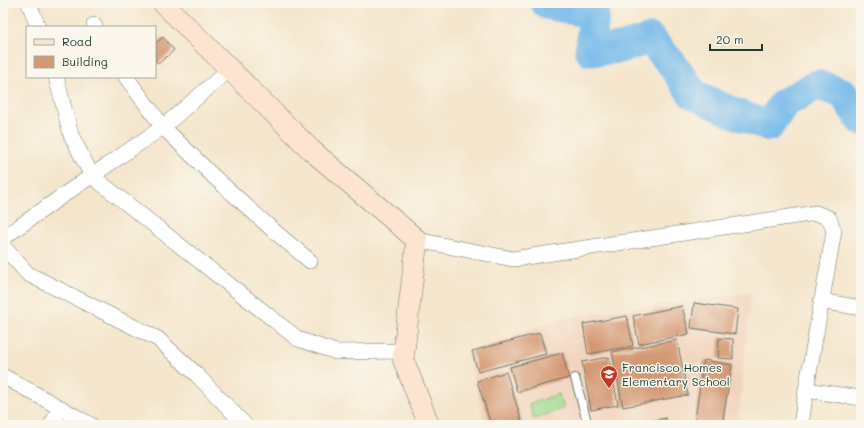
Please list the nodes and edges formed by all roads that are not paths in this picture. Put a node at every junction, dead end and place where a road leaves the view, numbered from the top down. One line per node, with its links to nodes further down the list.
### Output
1 (29, 3): 3 (street)
2 (163, 3): 4 (street)
3 (38, 26)
4 (230, 69): 7 (street); 10 (street)
5 (56, 78): 8 (street)
6 (127, 78): 7 (street)
7 (164, 127): 8 (street); 12 (street)
8 (92, 176): 9 (street); 15 (street)
9 (3, 238)
10 (417, 240): 13 (street); 15 (street)
11 (3, 246): 23 (street)
12 (310, 261)
13 (821, 301): 14 (street); 18 (street)
14 (861, 308)
15 (404, 351): 24 (street)
16 (3, 376): 20 (street)
17 (574, 378): 25 (lane)
18 (806, 390): 19 (street); 26 (street)
19 (861, 398)
20 (61, 408): 21 (street); 22 (street)
21 (51, 425)
22 (91, 425)
23 (245, 425)
24 (429, 425)
25 (588, 425)
26 (801, 425)

